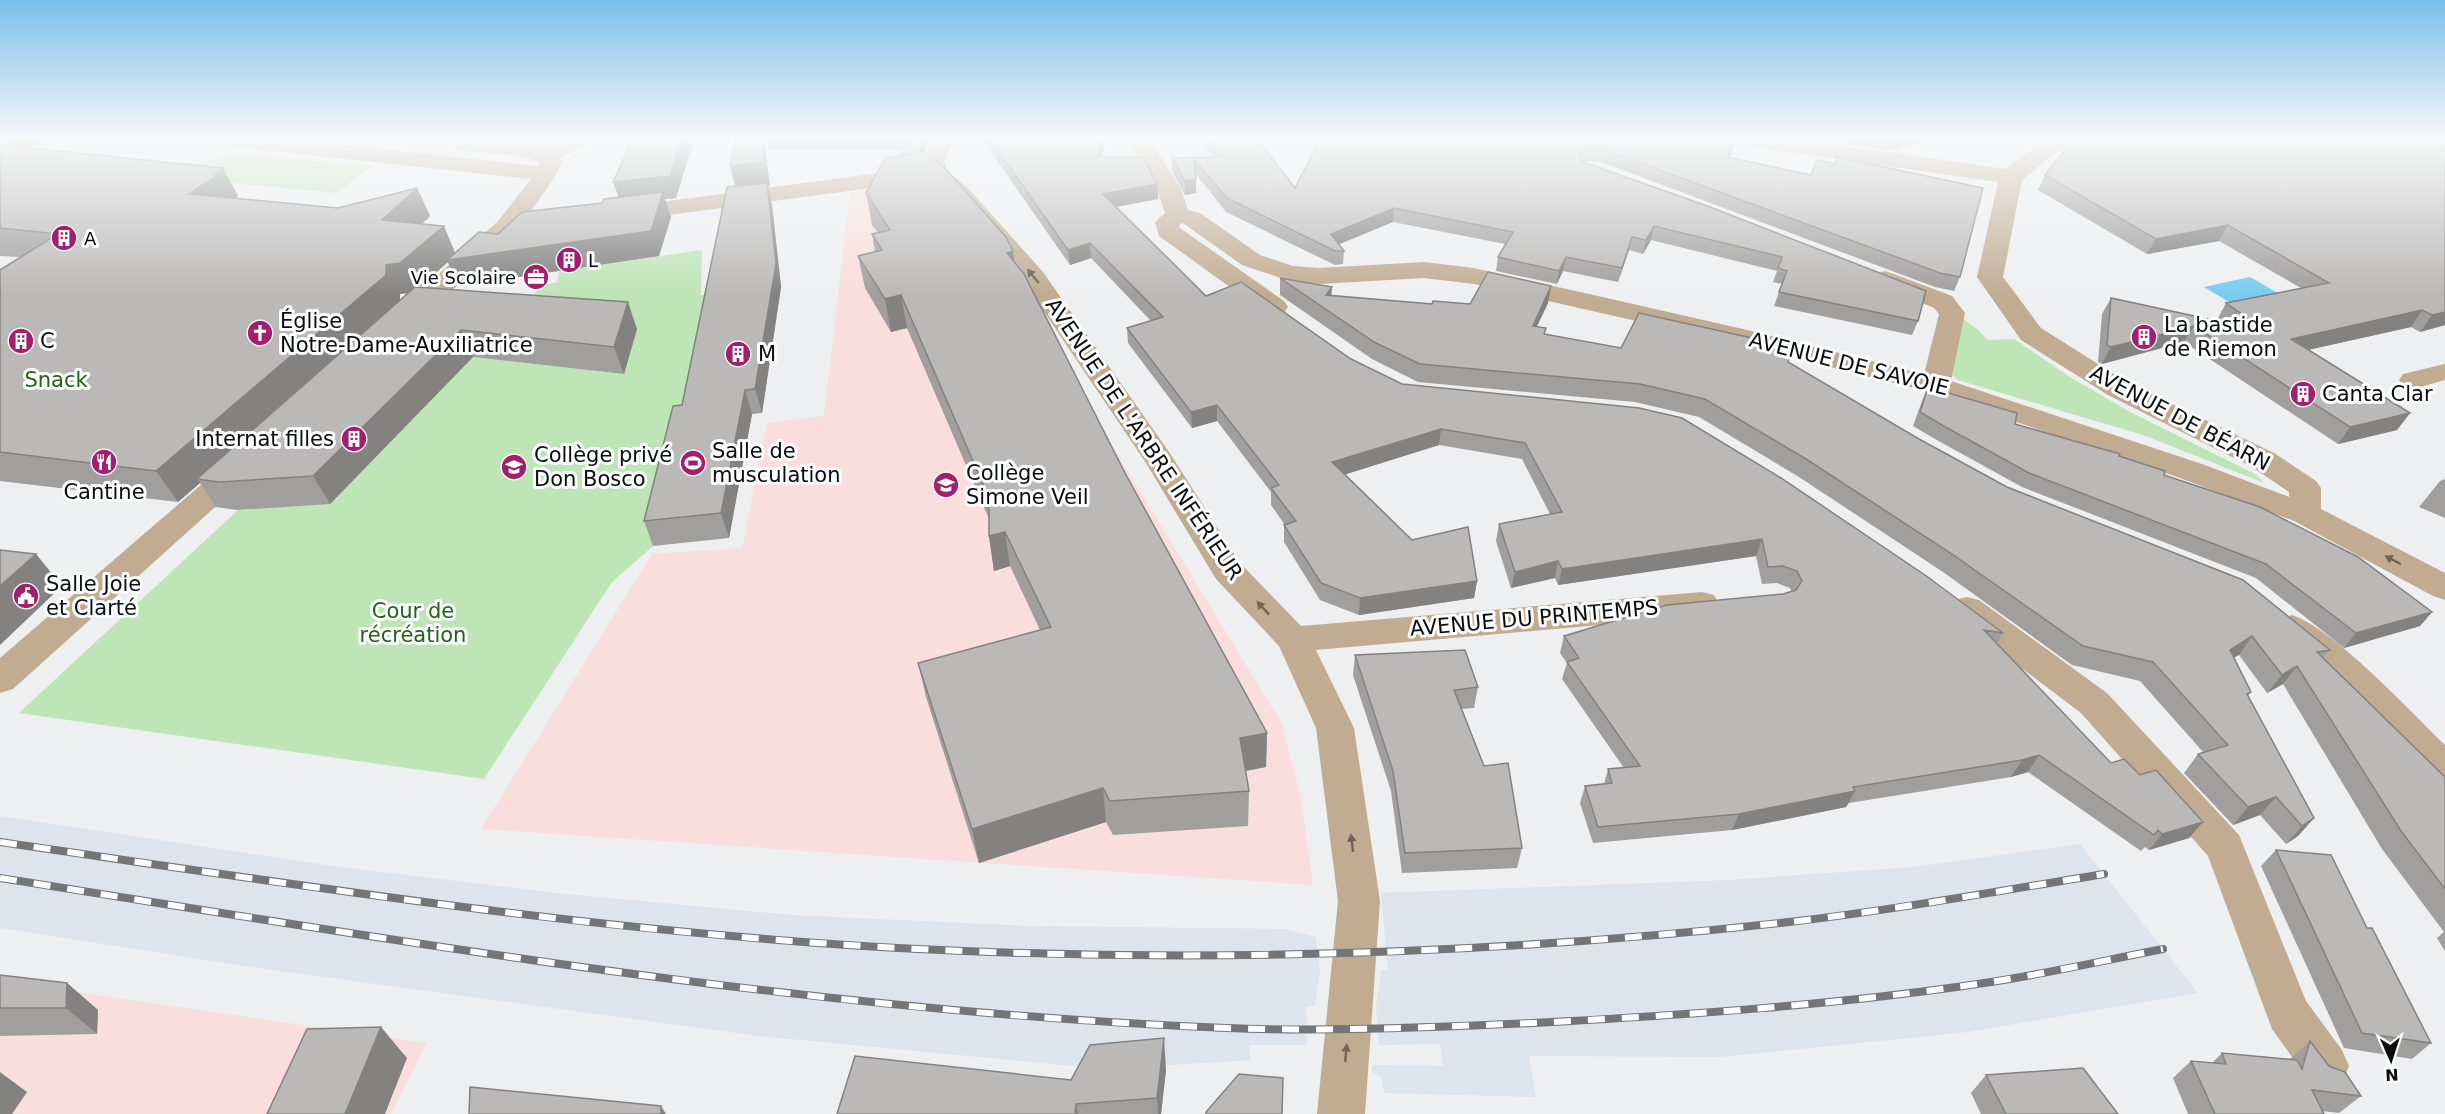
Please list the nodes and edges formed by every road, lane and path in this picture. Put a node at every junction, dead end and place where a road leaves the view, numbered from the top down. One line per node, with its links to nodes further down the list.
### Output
1 (531, 191): 8 (street)
2 (808, 191): 7 (street)
3 (958, 191): 24 (street, AVENUE DE L'ARBRE INFÉRIEUR, one-way to 3)
4 (1169, 191): 6 (street)
5 (2008, 191): 19 (street, AVENUE DE BÉARN)
6 (1178, 215): 11 (street); 12 (street, AVENUE DE SAVOIE)
7 (602, 216)
8 (511, 222): 9 (street); 13 (street)
9 (544, 223)
10 (1867, 272): 16 (street)
11 (1304, 327)
12 (1743, 337): 16 (street, AVENUE DE SAVOIE); 17 (street)
13 (382, 339)
14 (2445, 372): 15 (street)
15 (2413, 380)
16 (1936, 385): 19 (street, AVENUE DE SAVOIE)
17 (1823, 386)
18 (260, 449): 25 (street)
19 (2305, 514): 20 (street, AVENUE DE SAVOIE, one-way to 19)
20 (2445, 588)
21 (1940, 589): 27 (street)
22 (1729, 601): 24 (street, AVENUE DU PRINTEMPS)
23 (2271, 610): 26 (street)
24 (1293, 639): 28 (street, AVENUE DE L'ARBRE INFÉRIEUR, one-way to 24)
25 (0, 679)
26 (2445, 769)
27 (2326, 1066)
28 (1341, 1114)

